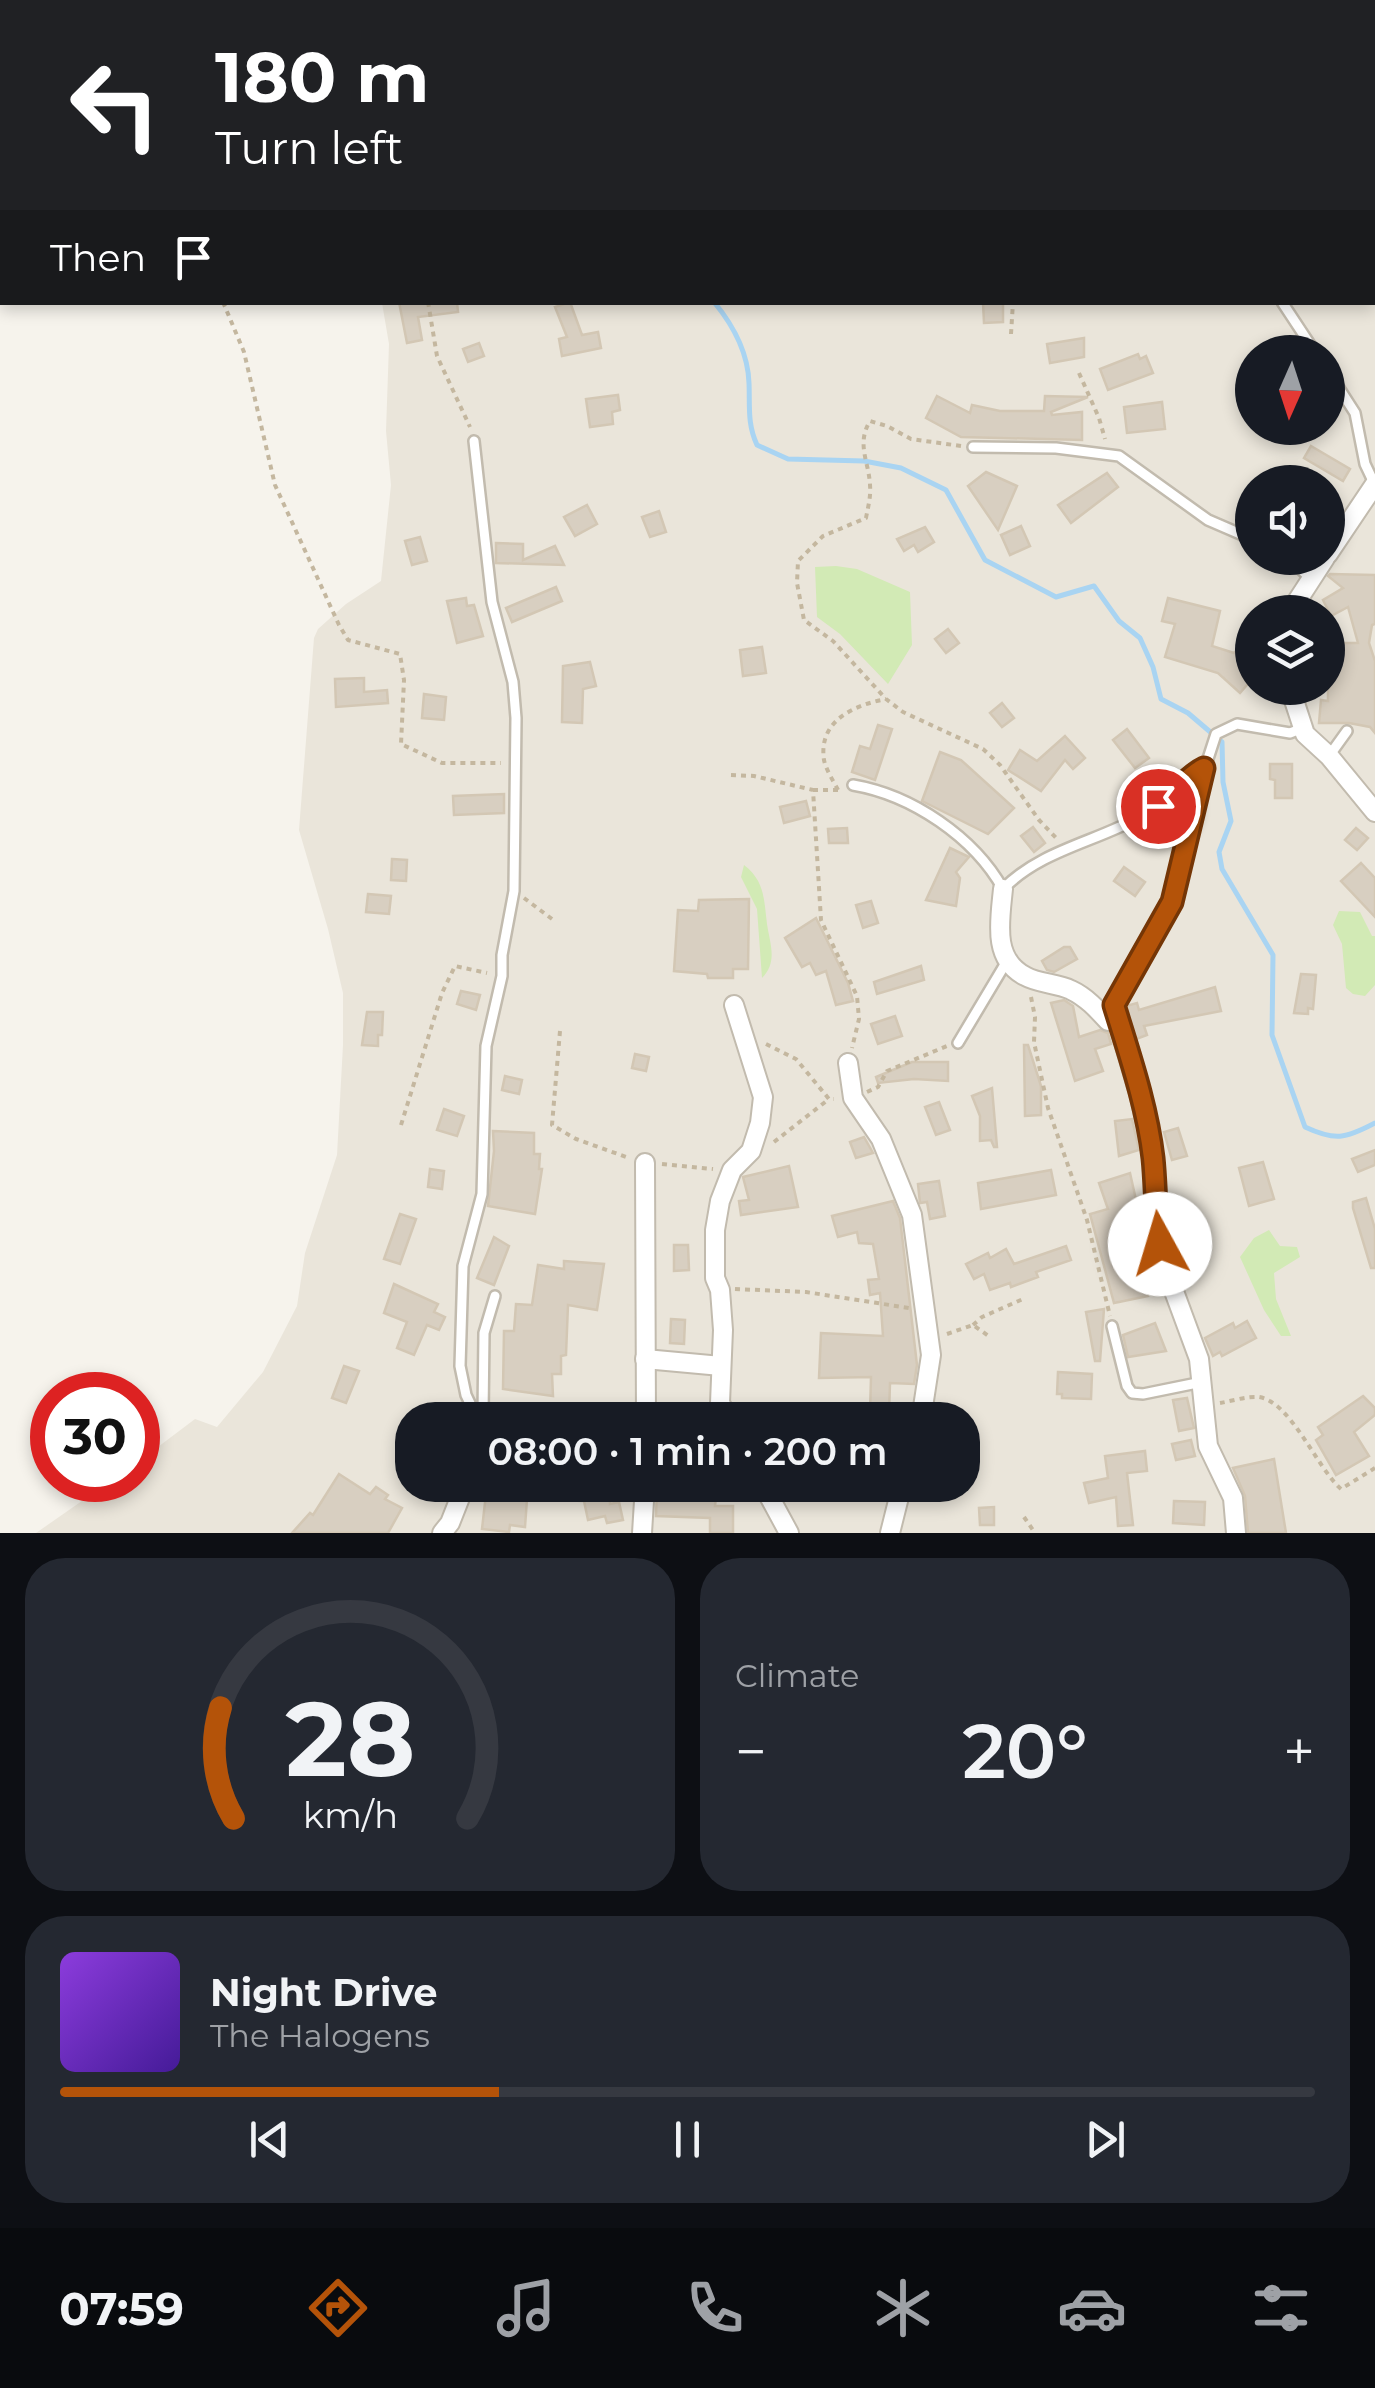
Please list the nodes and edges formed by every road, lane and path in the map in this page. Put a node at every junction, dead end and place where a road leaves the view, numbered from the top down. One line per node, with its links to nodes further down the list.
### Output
1 (224, 305): 24 (path)
2 (428, 305): 9 (path)
3 (1013, 305): 5 (path)
4 (1284, 305): 6 (lane)
5 (1011, 334)
6 (1304, 335)
7 (1079, 372): 11 (path)
8 (1345, 398): 12 (lane)
9 (474, 441): 24 (lane)
10 (973, 447): 11 (lane); 19 (path)
11 (1108, 454): 14 (lane)
12 (1375, 484): 13 (street)
13 (1345, 528)
14 (1235, 532)
15 (1307, 575): 17 (lane)
16 (1314, 575): 17 (street)
17 (1311, 579): 18 (street)
18 (1301, 595)
19 (886, 698): 29 (path); 31 (path)
20 (1296, 705): 21 (street)
21 (1303, 728): 23 (street); 25 (lane)
22 (1348, 731): 23 (lane)
23 (1329, 756): 30 (street)
24 (515, 763): 33 (lane)
25 (1204, 768): 31 (lane); 39 (lane)
26 (731, 775): 28 (path)
27 (853, 786): 29 (path); 32 (lane)
28 (813, 790): 29 (path); 42 (path)
29 (838, 790)
30 (1375, 812)
31 (1065, 848): 32 (lane)
32 (1003, 889): 35 (street)
33 (514, 891): 34 (path); 36 (lane)
34 (552, 919)
35 (1007, 962): 37 (street); 41 (lane)
36 (502, 976): 44 (path); 49 (lane)
37 (1025, 977): 39 (street); 53 (path)
38 (734, 1005): 45 (street)
39 (1116, 1012): 58 (street)
40 (560, 1030): 46 (path)
41 (958, 1043)
42 (848, 1063): 51 (street)
43 (829, 1099): 45 (path)
44 (402, 1124)
45 (751, 1151): 47 (street)
46 (645, 1163): 47 (path); 56 (street)
47 (732, 1170): 48 (street)
48 (720, 1290): 51 (path); 57 (street)
49 (495, 1296)
50 (1023, 1299): 52 (path)
51 (924, 1310): 55 (street)
52 (973, 1326): 54 (path); 55 (path)
53 (1112, 1326): 58 (lane)
54 (990, 1337)
55 (929, 1340): 61 (street)
56 (645, 1359): 57 (street); 59 (street)
57 (721, 1366): 60 (street)
58 (1202, 1382): 62 (street)
59 (646, 1402)
60 (720, 1402)
61 (925, 1402)
62 (1205, 1406): 63 (path); 74 (street)
63 (1375, 1468)
64 (459, 1502): 69 (street)
65 (645, 1502): 70 (street)
66 (772, 1502): 71 (street)
67 (898, 1502): 72 (street)
68 (1024, 1517): 73 (path)
69 (442, 1533)
70 (642, 1533)
71 (789, 1533)
72 (890, 1533)
73 (1035, 1533)
74 (1236, 1533)

